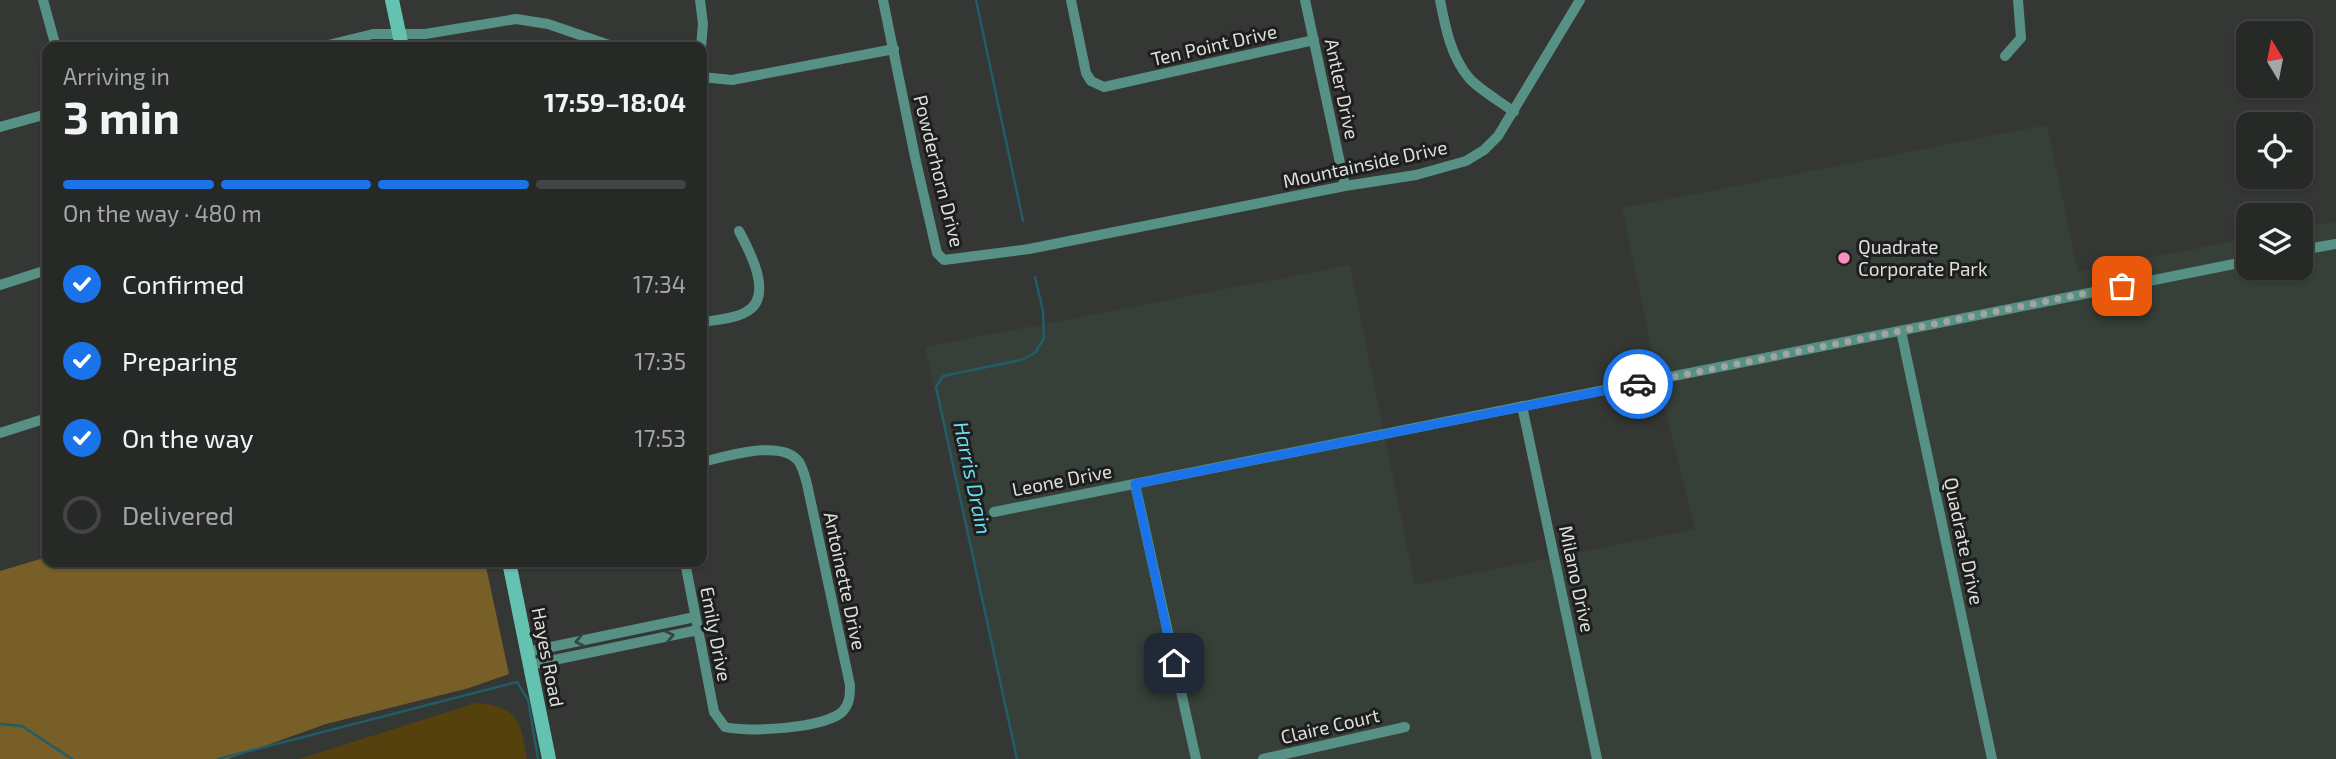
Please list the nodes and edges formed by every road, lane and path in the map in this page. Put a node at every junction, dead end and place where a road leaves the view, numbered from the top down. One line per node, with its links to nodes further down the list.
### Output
1 (43, 0): 13 (street)
2 (392, 0): 12 (street)
3 (700, 0): 17 (street)
4 (883, 0): 18 (street, Powderhorn Drive)
5 (1070, 0): 11 (street, Ten Point Drive)
6 (1305, 0): 11 (street, Antler Drive)
7 (1440, 0): 21 (street)
8 (1580, 0): 21 (street, Mountainside Drive)
9 (2018, 0): 19 (street)
10 (581, 35): 12 (street); 15 (street); 16 (street)
11 (1314, 40): 24 (street, Antler Drive)
12 (401, 41): 14 (street)
13 (55, 42)
14 (340, 42)
15 (578, 42)
16 (601, 42)
17 (701, 42)
18 (894, 49): 20 (street); 26 (street, Powderhorn Drive)
19 (2005, 55)
20 (707, 78)
21 (1514, 112): 24 (street, Mountainside Drive)
22 (42, 115): 23 (street)
23 (0, 127)
24 (1345, 186): 26 (street, Mountainside Drive)
25 (739, 230): 32 (street)
26 (1075, 240)
27 (2336, 243): 28 (street)
28 (2313, 248)
29 (2236, 264): 33 (street, Leone Drive)
30 (42, 272): 31 (street)
31 (0, 285)
32 (707, 321)
33 (1901, 331): 34 (street, Leone Drive); 53 (street, Quadrate Drive)
34 (1522, 406): 38 (street, Leone Drive); 52 (street, Milano Drive)
35 (42, 420): 36 (street)
36 (0, 433)
37 (707, 461): 47 (street, Antoinette Drive)
38 (1135, 484): 39 (street, Leone Drive); 50 (street)
39 (994, 512)
40 (510, 567): 46 (street, Hayes Road)
41 (686, 567): 42 (street, Emily Drive)
42 (695, 617): 43 (street, Emily Drive); 44 (street)
43 (698, 630): 45 (street, one-way to 43); 47 (street, Emily Drive)
44 (620, 633): 45 (street); 46 (street, one-way to 46)
45 (623, 646): 46 (street)
46 (529, 659): 49 (street, Hayes Road)
47 (714, 712)
48 (1405, 727): 51 (street, Claire Court)
49 (549, 759)
50 (1196, 759)
51 (1262, 759)
52 (1597, 759)
53 (1992, 759)

